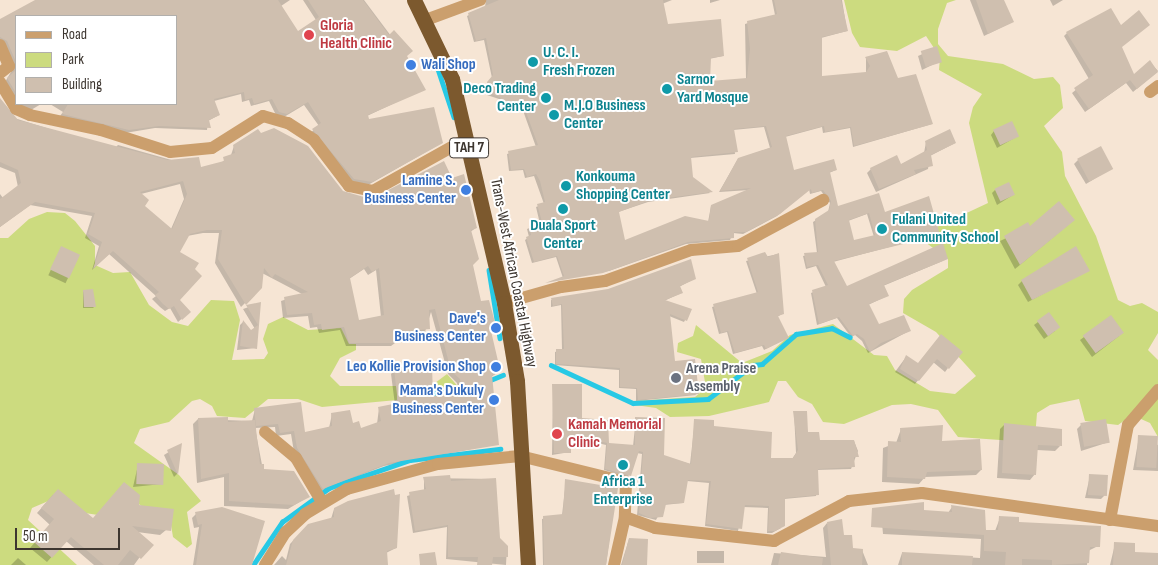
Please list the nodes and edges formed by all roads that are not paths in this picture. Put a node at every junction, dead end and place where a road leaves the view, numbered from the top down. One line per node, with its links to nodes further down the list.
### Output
1 (414, 0): 3 (highway, Trans-West African Coastal Highway / TAH 7)
2 (480, 0): 3 (street)
3 (423, 21): 8 (highway, Trans-West African Coastal Highway / TAH 7)
4 (0, 45): 5 (street)
5 (0, 73)
6 (0, 82): 7 (street)
7 (3, 96): 8 (street)
8 (466, 139): 10 (highway, Trans-West African Coastal Highway / TAH 7)
9 (823, 200): 10 (street)
10 (504, 303): 13 (highway, Trans-West African Coastal Highway / TAH 7)
11 (1156, 392): 16 (street)
12 (265, 432): 14 (street)
13 (520, 456): 14 (street); 15 (street); 19 (highway, Trans-West African Coastal Highway / TAH 7)
14 (322, 502): 18 (street)
15 (625, 517): 16 (street); 20 (street)
16 (1110, 520): 17 (street)
17 (1158, 526)
18 (265, 565)
19 (528, 565)
20 (614, 565)

